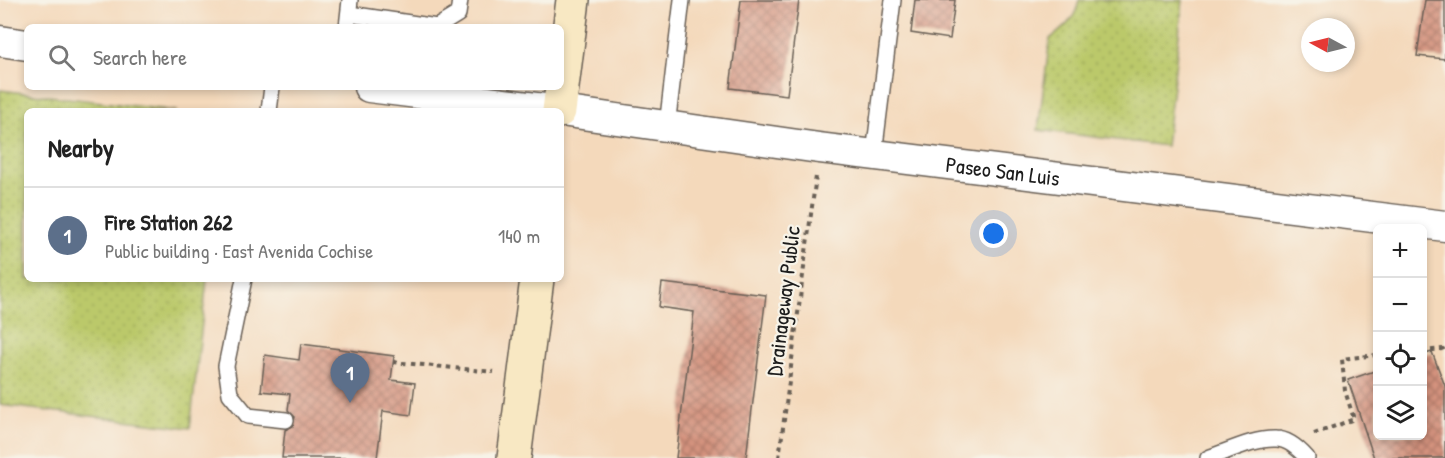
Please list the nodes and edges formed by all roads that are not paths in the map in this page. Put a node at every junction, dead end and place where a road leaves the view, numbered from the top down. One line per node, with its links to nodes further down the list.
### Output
1 (460, 0): 7 (lane)
2 (573, 0): 10 (street)
3 (682, 0): 18 (lane)
4 (893, 0): 19 (lane)
5 (349, 14): 6 (lane)
6 (417, 24)
7 (442, 24)
8 (0, 41): 9 (street)
9 (24, 45)
10 (564, 77)
11 (272, 90): 14 (lane)
12 (393, 90): 15 (street, Paseo San Luis)
13 (562, 90): 16 (street)
14 (269, 108)
15 (536, 108)
16 (560, 108)
17 (564, 112): 18 (street, Paseo San Luis)
18 (667, 126): 19 (street, Paseo San Luis)
19 (874, 154): 20 (street, Paseo San Luis)
20 (1445, 226)
21 (243, 282): 23 (lane)
22 (537, 282): 24 (street)
23 (286, 420)
24 (513, 458)
25 (1208, 458): 26 (lane)
26 (1306, 458)

